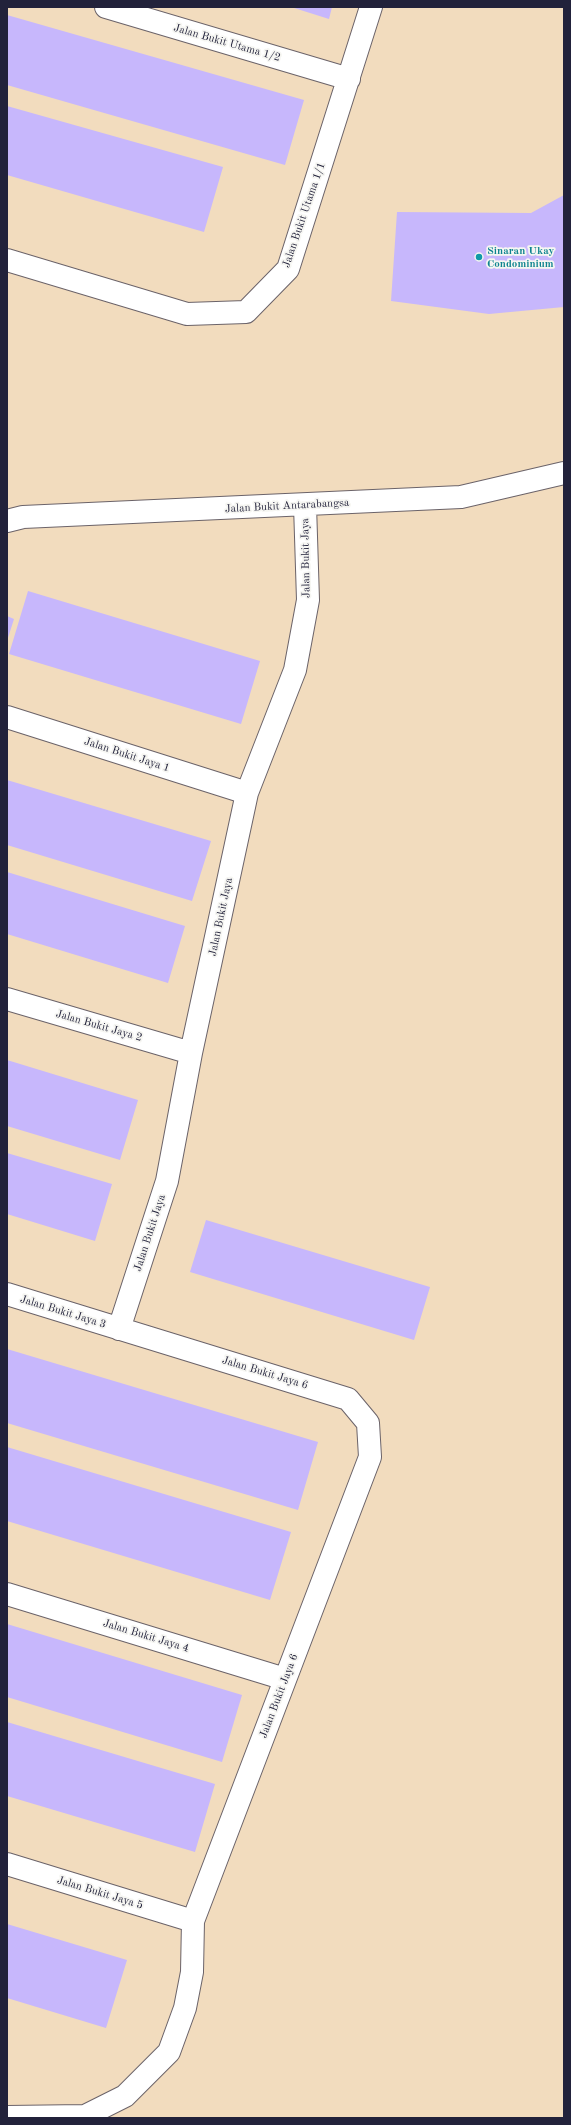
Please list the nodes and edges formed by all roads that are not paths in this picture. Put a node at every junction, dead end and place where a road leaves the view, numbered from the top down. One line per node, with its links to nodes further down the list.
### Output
1 (106, 7): 3 (street, Jalan Bukit Utama 1/2)
2 (371, 7): 3 (street, Jalan Bukit Utama 1/1)
3 (349, 79): 4 (street, Jalan Bukit Utama 1/1)
4 (7, 260)
5 (564, 473): 6 (street, Jalan Bukit Antarabangsa)
6 (305, 506): 7 (street, Jalan Bukit Antarabangsa); 9 (street, Jalan Bukit Jaya)
7 (7, 521)
8 (7, 717): 9 (street, Jalan Bukit Jaya 1)
9 (247, 793): 11 (street, Jalan Bukit Jaya)
10 (7, 999): 11 (street, Jalan Bukit Jaya 2)
11 (192, 1053): 13 (street, Jalan Bukit Jaya)
12 (7, 1294): 13 (street, Jalan Bukit Jaya 3)
13 (119, 1329): 15 (street, Jalan Bukit Jaya 6)
14 (7, 1594): 15 (street, Jalan Bukit Jaya 4)
15 (286, 1679): 17 (street, Jalan Bukit Jaya 6)
16 (7, 1864): 17 (street, Jalan Bukit Jaya 5)
17 (193, 1921): 18 (street, Jalan Bukit Jaya 6)
18 (7, 2117)

